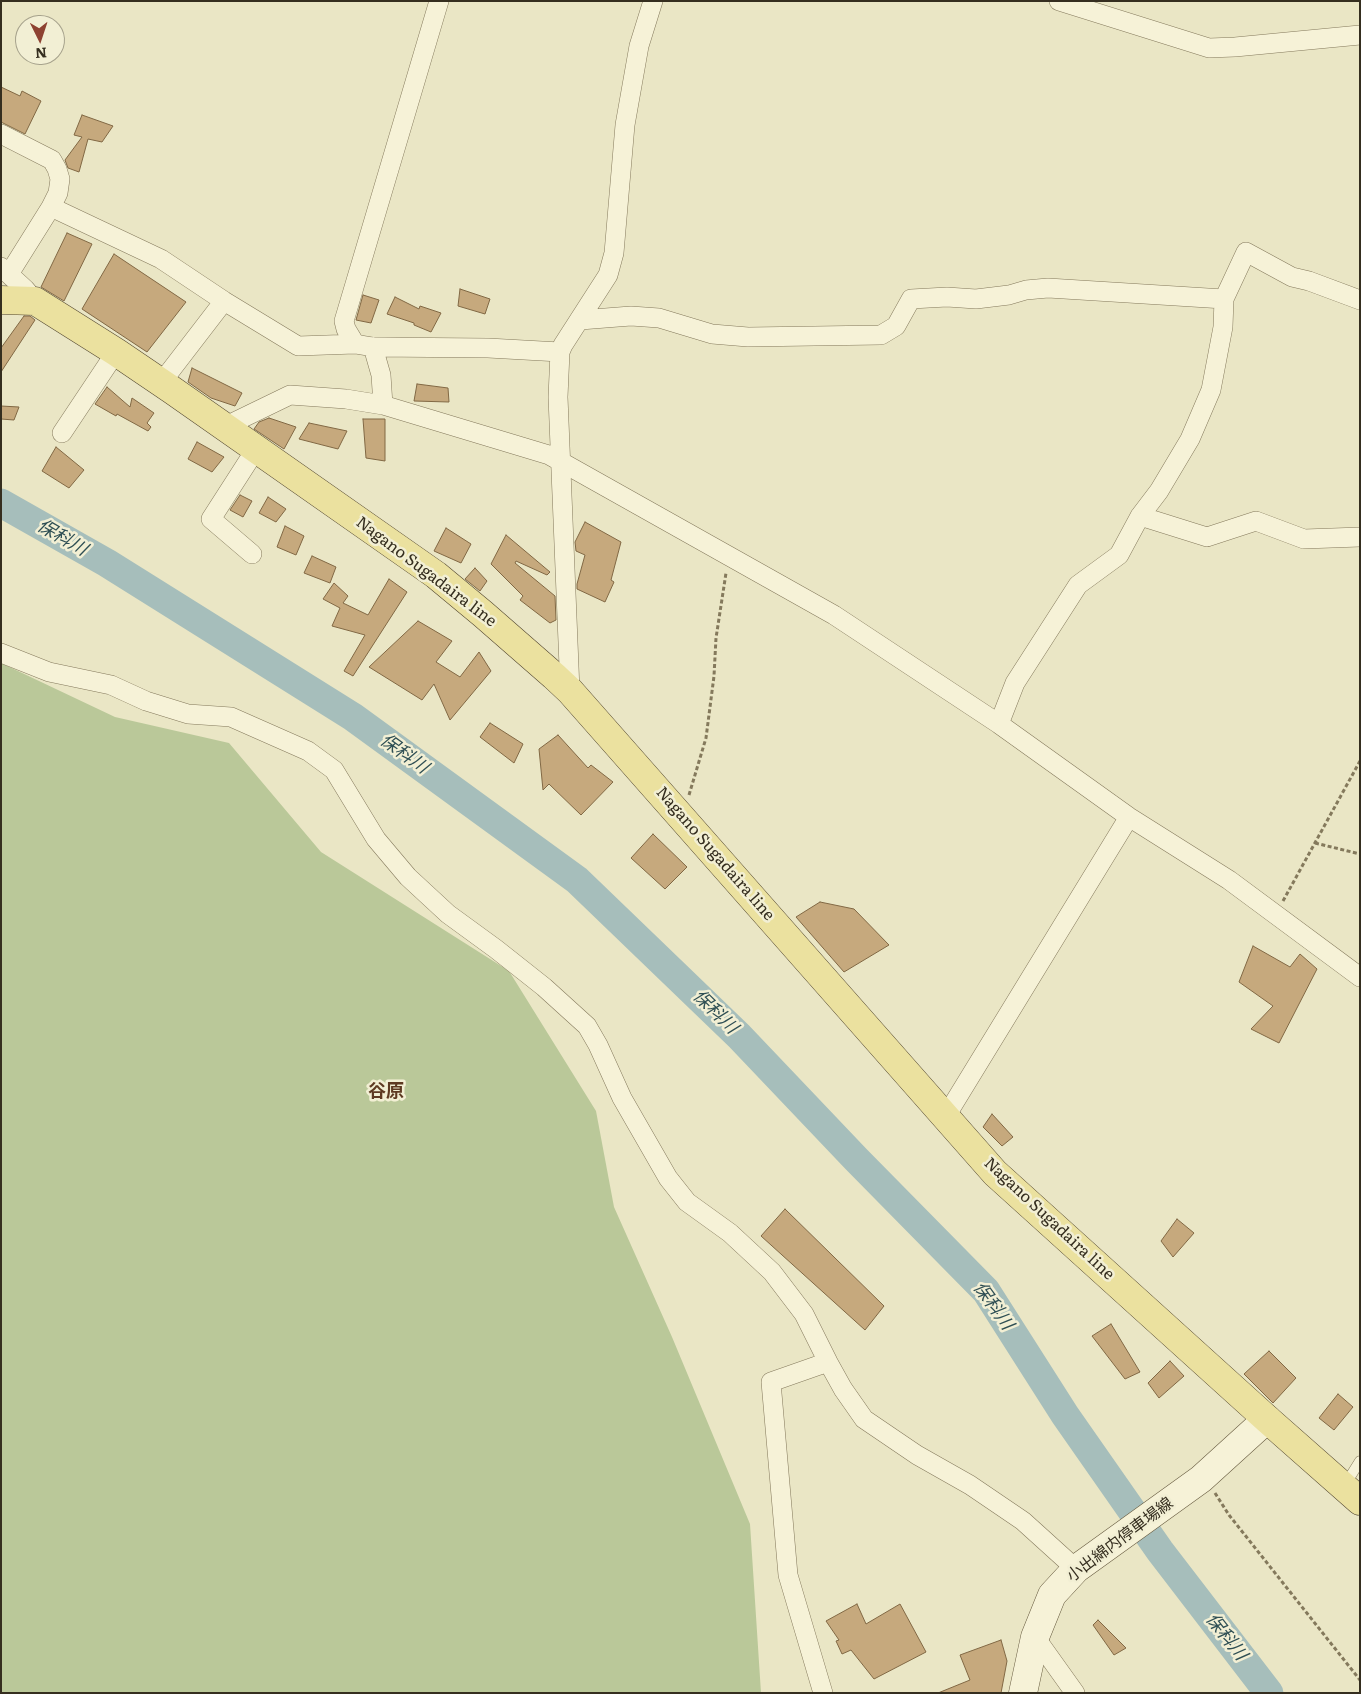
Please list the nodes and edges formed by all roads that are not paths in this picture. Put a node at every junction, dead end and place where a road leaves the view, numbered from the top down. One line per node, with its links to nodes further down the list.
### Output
1 (439, 1): 14 (street)
2 (653, 1): 13 (street)
3 (1059, 1): 4 (street)
4 (1360, 35)
5 (1, 134): 6 (street)
6 (51, 207): 7 (street); 12 (street)
7 (5, 270): 11 (street)
8 (1224, 299): 10 (street); 13 (street); 23 (street)
9 (1, 300): 11 (main road)
10 (1360, 300)
11 (35, 301): 15 (main road, Nagano Sugadaira line)
12 (224, 301): 14 (street); 17 (street)
13 (580, 320): 16 (street)
14 (364, 345): 16 (street); 18 (street)
15 (116, 352): 17 (main road, Nagano Sugadaira line); 20 (street)
16 (560, 352): 22 (street)
17 (161, 383): 19 (main road, Nagano Sugadaira line)
18 (383, 405): 19 (street); 22 (street)
19 (224, 427): 21 (main road, Nagano Sugadaira line)
20 (62, 433)
21 (256, 448): 25 (street); 27 (main road, Nagano Sugadaira line)
22 (562, 462): 27 (street); 28 (street)
23 (1140, 516): 24 (street); 28 (street)
24 (1360, 537)
25 (252, 554)
26 (1, 654): 32 (street)
27 (570, 691): 31 (main road, Nagano Sugadaira line)
28 (999, 724): 29 (street)
29 (1130, 817): 30 (street); 31 (street)
30 (1360, 977)
31 (946, 1116): 33 (main road, Nagano Sugadaira line)
32 (828, 1362): 36 (street); 38 (street)
33 (1267, 1419): 35 (main road, Nagano Sugadaira line); 36 (main road, 小出綿内停車場線)
34 (1360, 1461): 35 (lane)
35 (1352, 1494)
36 (1076, 1569): 37 (main road, 小出綿内停車場線)
37 (1035, 1637): 39 (main road, 小出綿内停車場線); 40 (street)
38 (823, 1693)
39 (1023, 1693)
40 (1075, 1693)

